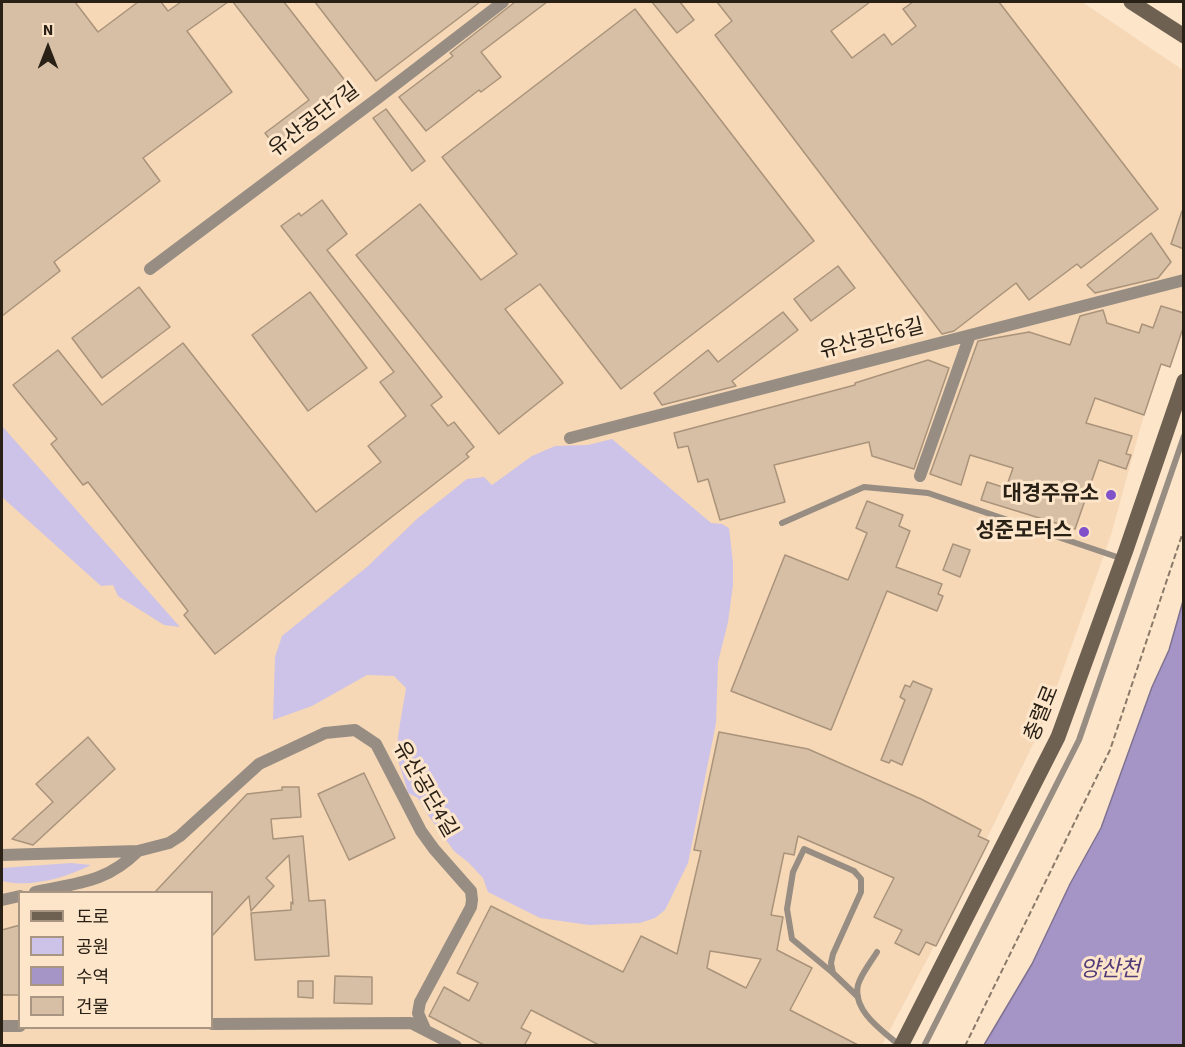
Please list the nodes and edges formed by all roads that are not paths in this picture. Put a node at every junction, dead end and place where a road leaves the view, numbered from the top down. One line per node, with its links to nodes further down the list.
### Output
1 (503, 2): 4 (street, 유산공단7길)
2 (1131, 2): 3 (main road)
3 (1184, 36)
4 (150, 269)
5 (1184, 280): 6 (street, 유산공단6길)
6 (970, 335): 9 (street, 유산공단6길); 10 (street)
7 (1184, 381): 12 (main road, 충렬로)
8 (1184, 436): 27 (lane)
9 (570, 438)
10 (920, 476)
11 (782, 523): 12 (lane)
12 (1123, 559): 26 (main road, 충렬로)
13 (138, 851): 14 (street, 유산공단4길); 15 (street); 24 (street, 유산공단4길)
14 (2, 855)
15 (40, 891)
16 (18, 896): 17 (street)
17 (2, 900)
18 (877, 952): 20 (lane)
19 (833, 973): 19 (lane); 20 (lane)
20 (858, 998): 26 (lane)
21 (213, 1024): 24 (street)
22 (2, 1026): 23 (street)
23 (18, 1026)
24 (425, 1029): 25 (street)
25 (456, 1046)
26 (900, 1046)
27 (924, 1046)

